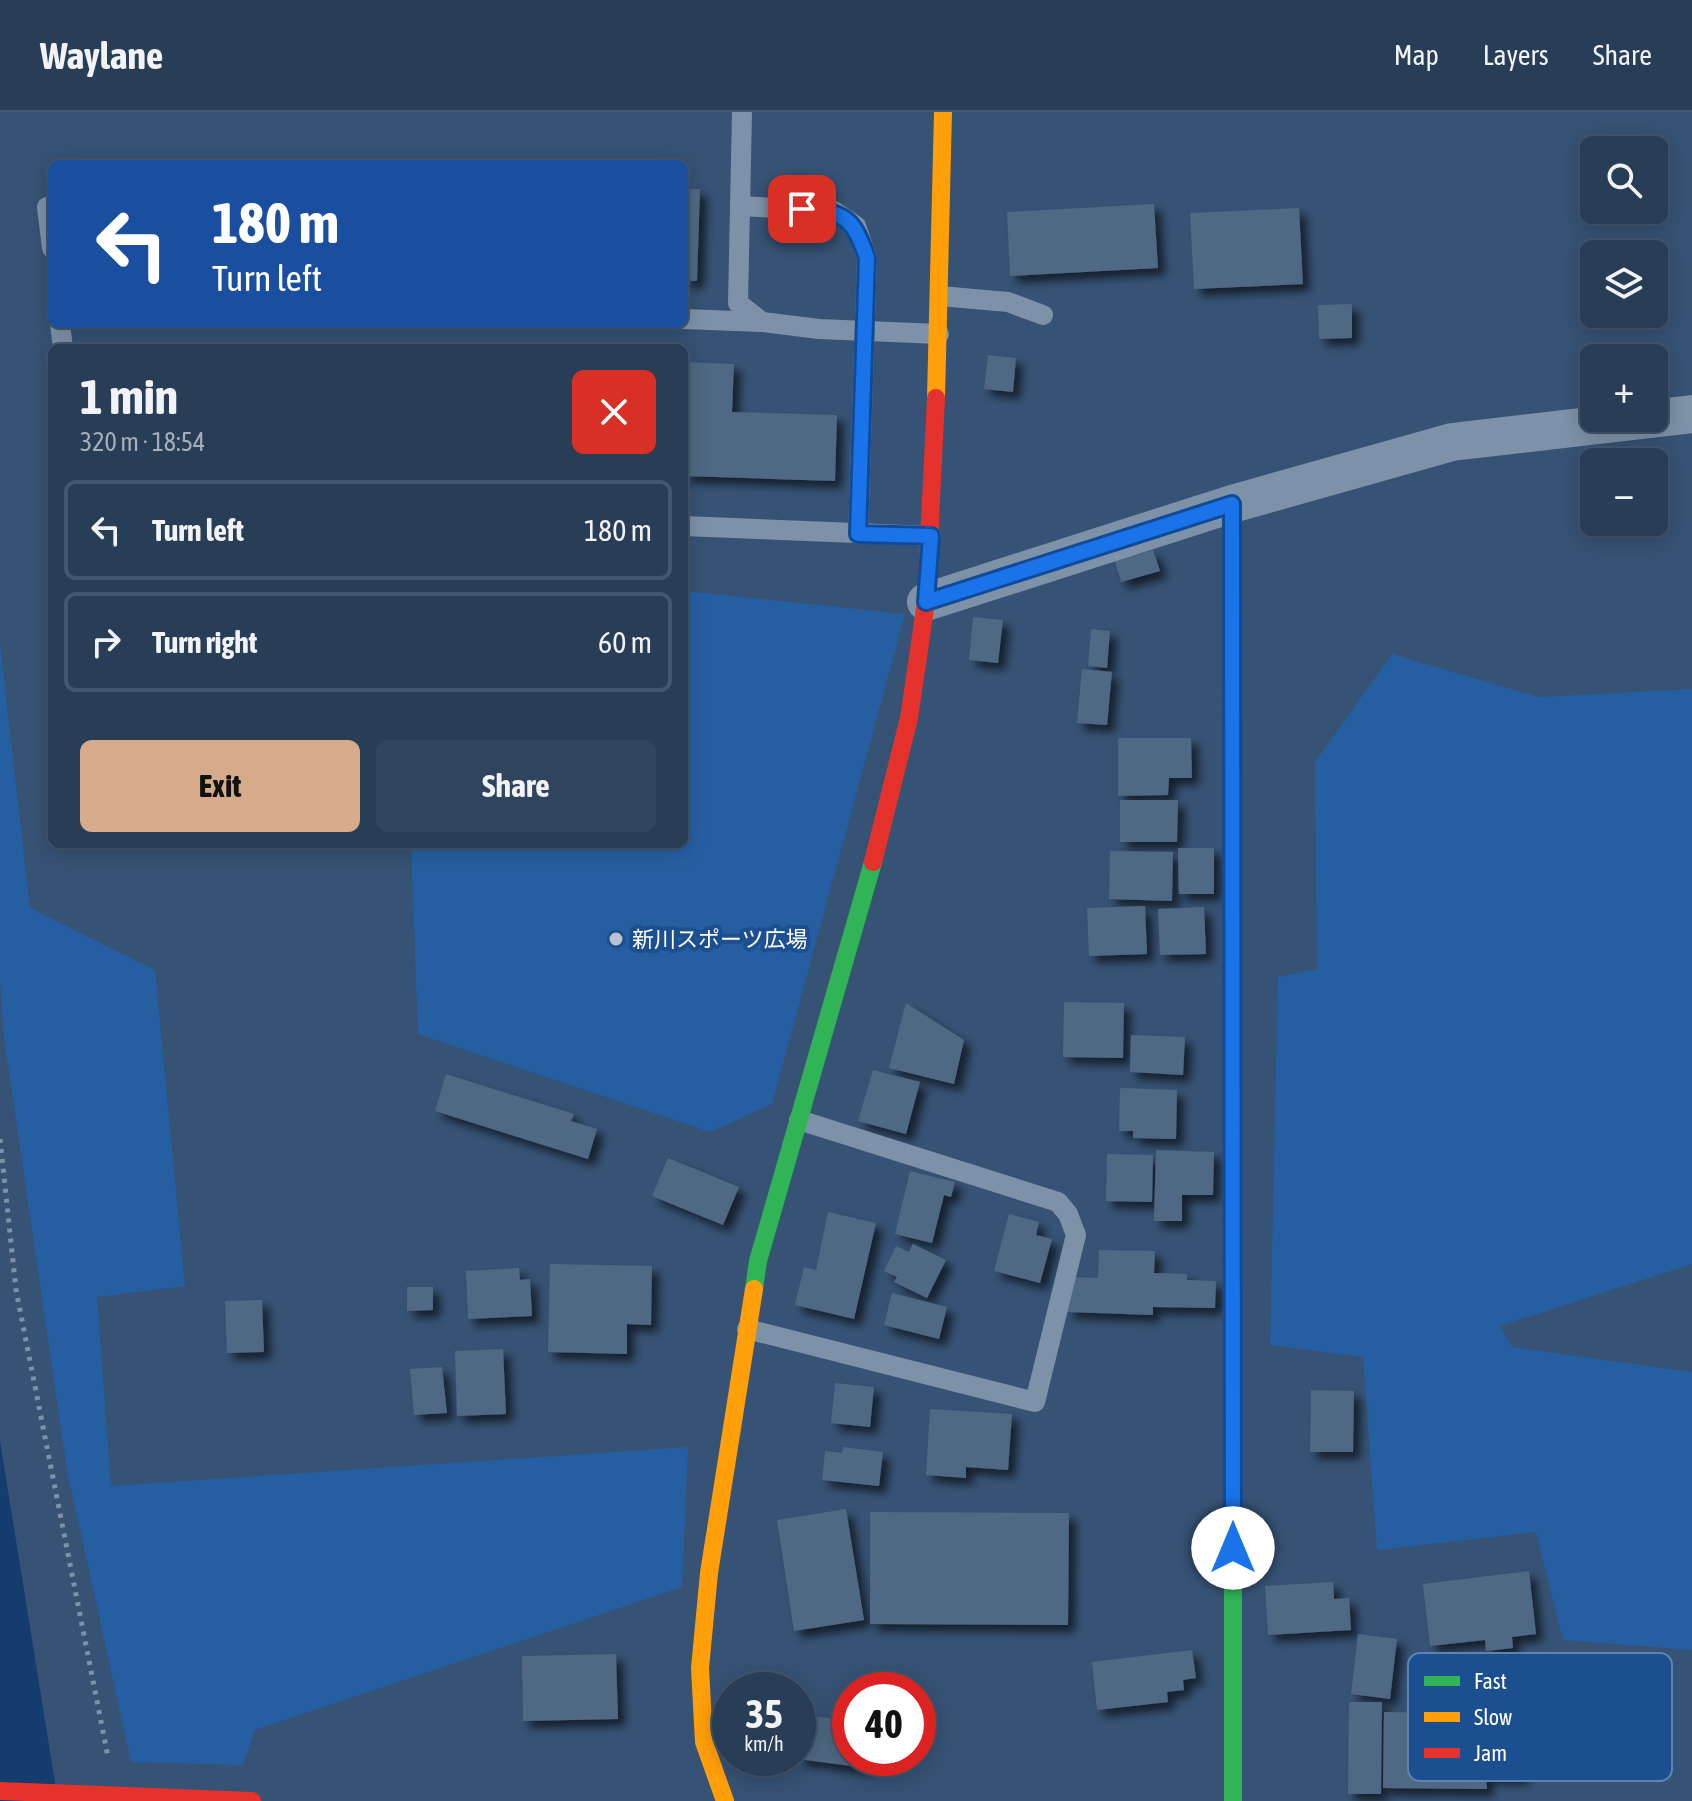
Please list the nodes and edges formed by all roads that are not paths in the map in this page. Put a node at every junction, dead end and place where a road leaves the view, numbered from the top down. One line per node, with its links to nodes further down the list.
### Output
1 (742, 112): 3 (lane)
2 (943, 112): 6 (street)
3 (740, 206): 9 (lane); 10 (lane)
4 (47, 207): 5 (lane)
5 (48, 215)
6 (940, 296): 7 (lane); 11 (street)
7 (1043, 315)
8 (688, 319): 9 (lane)
9 (762, 322): 10 (lane)
10 (862, 332): 11 (lane); 15 (lane)
11 (939, 334): 16 (street)
12 (1692, 414): 13 (street)
13 (1232, 504): 17 (street); 23 (street)
14 (688, 526): 15 (lane)
15 (858, 534): 16 (lane)
16 (931, 536): 17 (street)
17 (926, 602): 18 (street)
18 (799, 1120): 19 (street); 19 (lane)
19 (747, 1329): 22 (street)
20 (0, 1791): 21 (street)
21 (252, 1801)
22 (725, 1801)
23 (1233, 1801)

